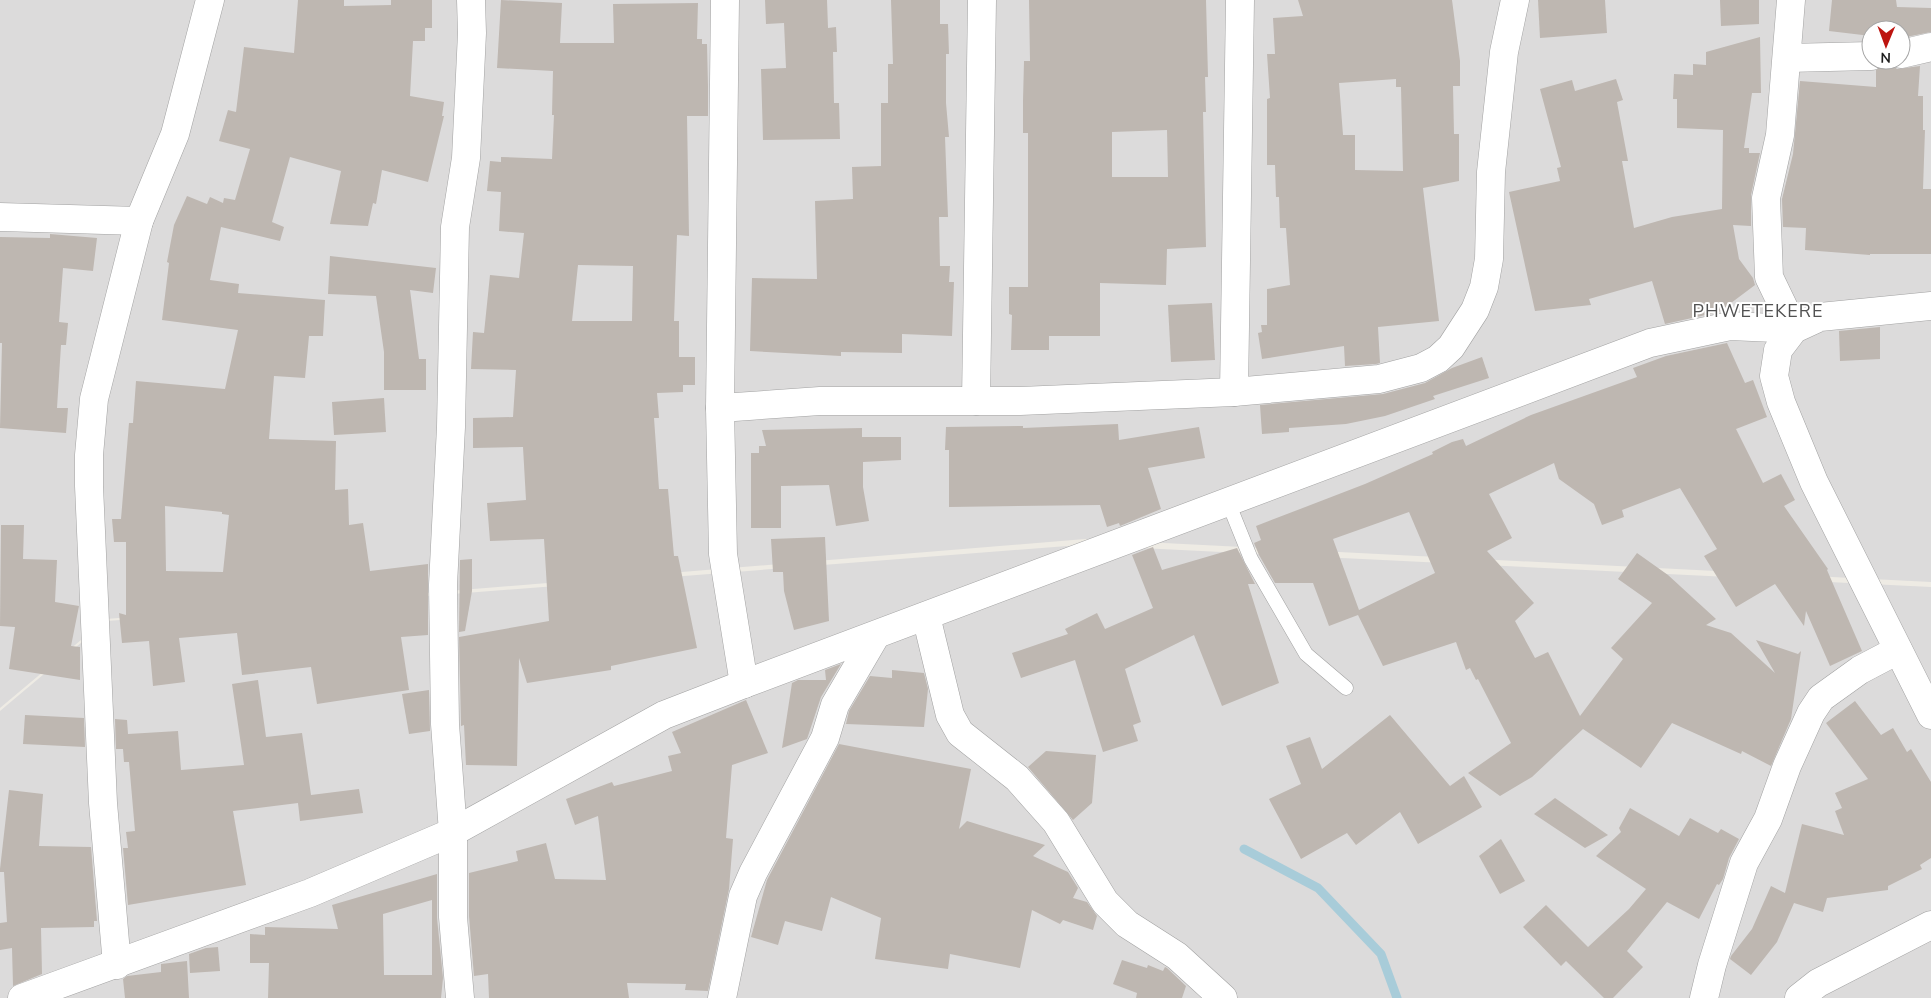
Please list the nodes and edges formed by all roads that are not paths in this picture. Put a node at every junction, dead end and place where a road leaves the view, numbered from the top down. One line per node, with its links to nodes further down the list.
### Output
1 (210, 0): 13 (street)
2 (471, 0): 26 (street)
3 (725, 0): 18 (street)
4 (982, 0): 17 (street)
5 (1240, 0): 16 (street)
6 (1515, 0): 16 (street)
7 (1791, 0): 11 (street)
8 (1931, 48): 9 (street)
9 (1911, 52)
10 (1861, 56): 11 (street)
11 (1787, 58): 15 (street)
12 (0, 216): 13 (street)
13 (139, 221): 28 (street)
14 (1931, 306): 15 (street)
15 (1794, 329): 19 (street); 22 (street)
16 (1234, 392): 17 (street)
17 (976, 401): 18 (street)
18 (720, 408): 23 (street)
19 (1228, 502): 20 (street); 24 (lane)
20 (926, 616): 21 (street); 32 (street)
21 (876, 635): 23 (street); 31 (street)
22 (1898, 650): 25 (street); 33 (street)
23 (744, 684): 26 (street)
24 (1346, 688)
25 (1931, 716)
26 (453, 832): 28 (street); 30 (street)
27 (1931, 924): 34 (street)
28 (117, 964): 29 (street)
29 (22, 998)
30 (460, 998)
31 (722, 998)
32 (1223, 998)
33 (1704, 998)
34 (1799, 998)

